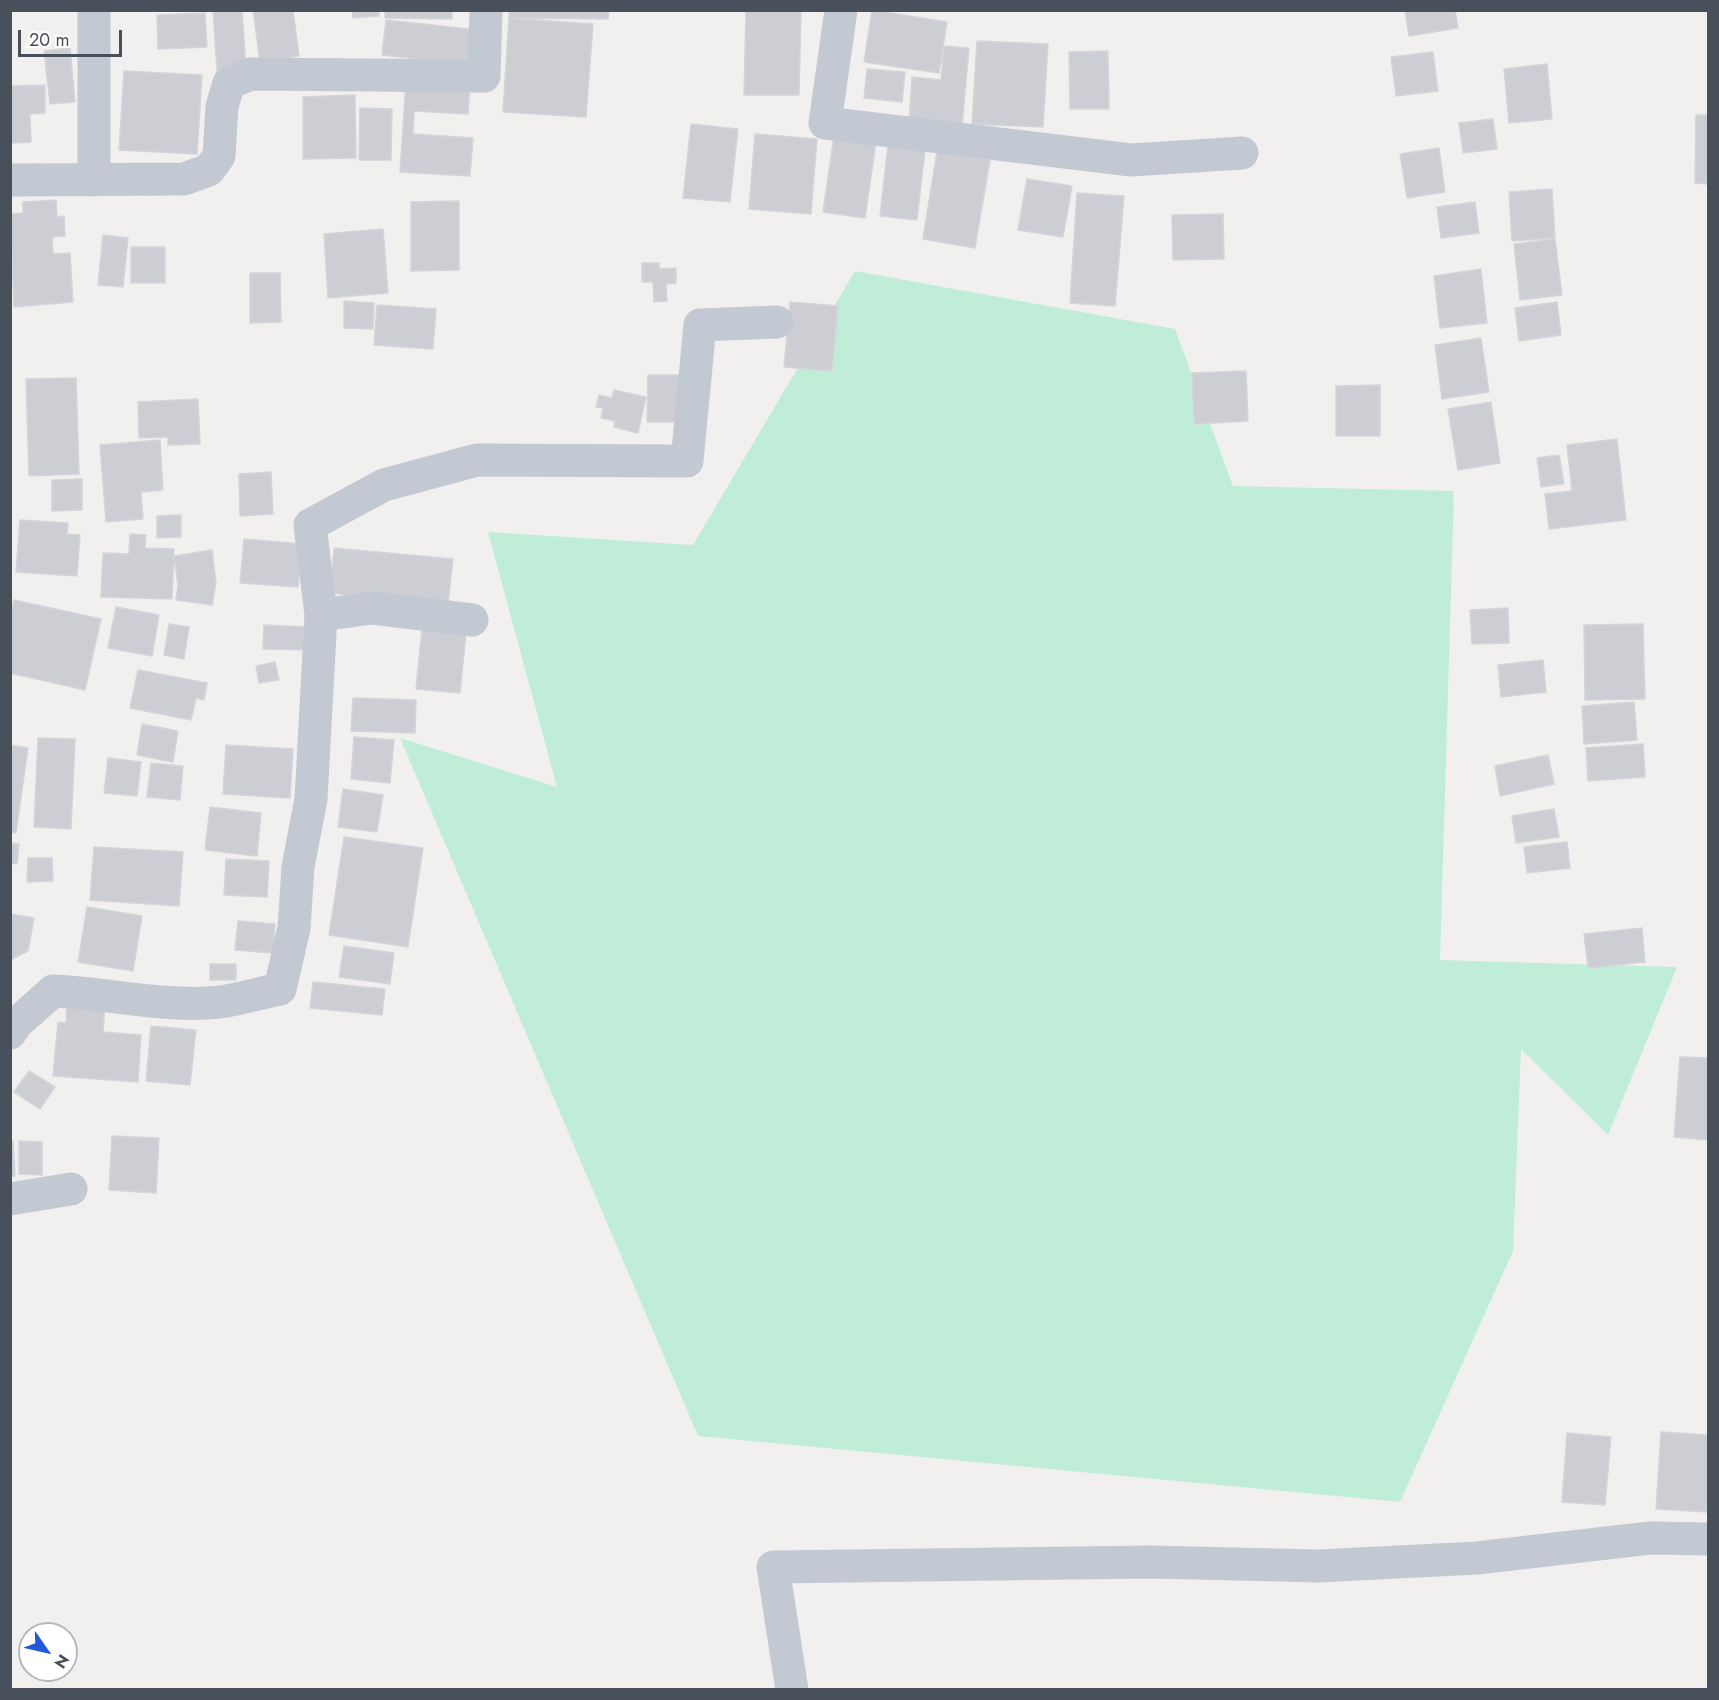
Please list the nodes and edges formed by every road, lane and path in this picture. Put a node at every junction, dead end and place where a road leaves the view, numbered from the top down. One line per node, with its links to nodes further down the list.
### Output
1 (94, 10): 6 (street)
2 (486, 10): 6 (street)
3 (841, 10): 4 (street)
4 (1242, 153)
5 (10, 180): 6 (street)
6 (94, 180)
7 (777, 322): 8 (street)
8 (321, 615): 9 (street); 10 (street)
9 (472, 620)
10 (10, 1033)
11 (71, 1189): 12 (street)
12 (10, 1198)
13 (1708, 1539): 14 (street)
14 (792, 1689)

